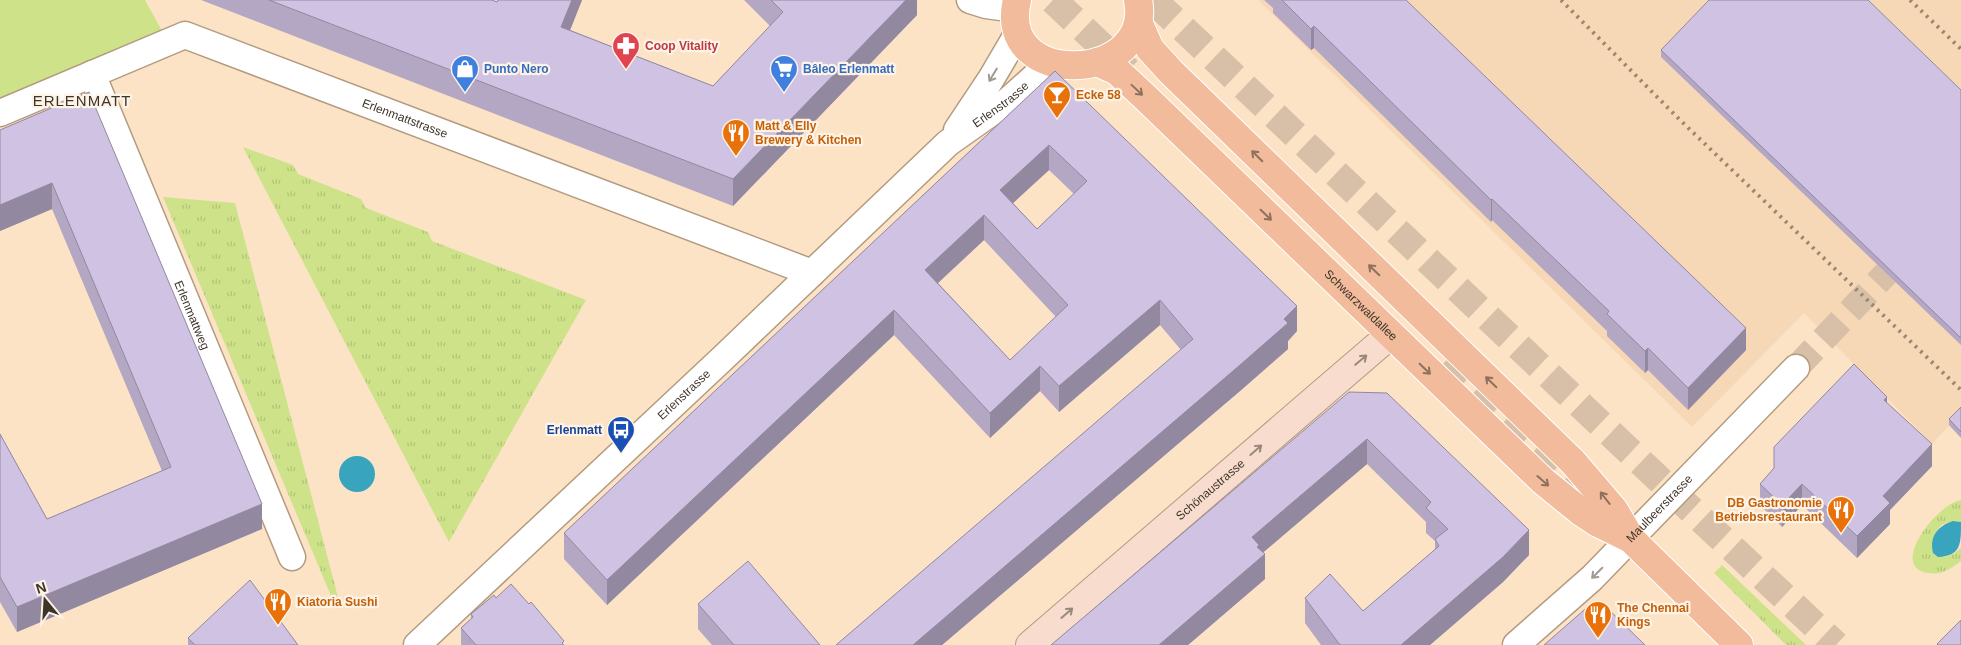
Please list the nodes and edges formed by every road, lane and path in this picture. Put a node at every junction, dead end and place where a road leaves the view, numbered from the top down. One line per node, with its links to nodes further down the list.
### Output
1 (970, 0): 3 (street)
2 (1138, 12): 5 (main road); 12 (main road, Schwarzwaldallee, one-way to 2)
3 (1017, 14): 4 (main road); 8 (street, Erlenstrasse, one-way to 8)
4 (1051, 62): 5 (main road); 8 (street, Erlenstrasse)
5 (1097, 62): 10 (main road, Schwarzwaldallee, one-way to 10)
6 (92, 74): 7 (street, Erlenmattstrasse); 9 (street, Erlenmattstrasse); 13 (street, Erlenmattweg)
7 (0, 112)
8 (948, 143): 9 (street, Erlenstrasse)
9 (812, 273): 14 (street, Erlenstrasse)
10 (1390, 335): 12 (main road, Schwarzwaldallee, one-way to 12); 15 (street, Schönaustrasse, one-way to 10)
11 (1796, 368): 12 (street, Maulbeerstrasse)
12 (1631, 539): 16 (street, Maulbeerstrasse, one-way to 16); 17 (main road, Schwarzwaldallee)
13 (292, 557)
14 (417, 645)
15 (1030, 645)
16 (1516, 645)
17 (1739, 645)

